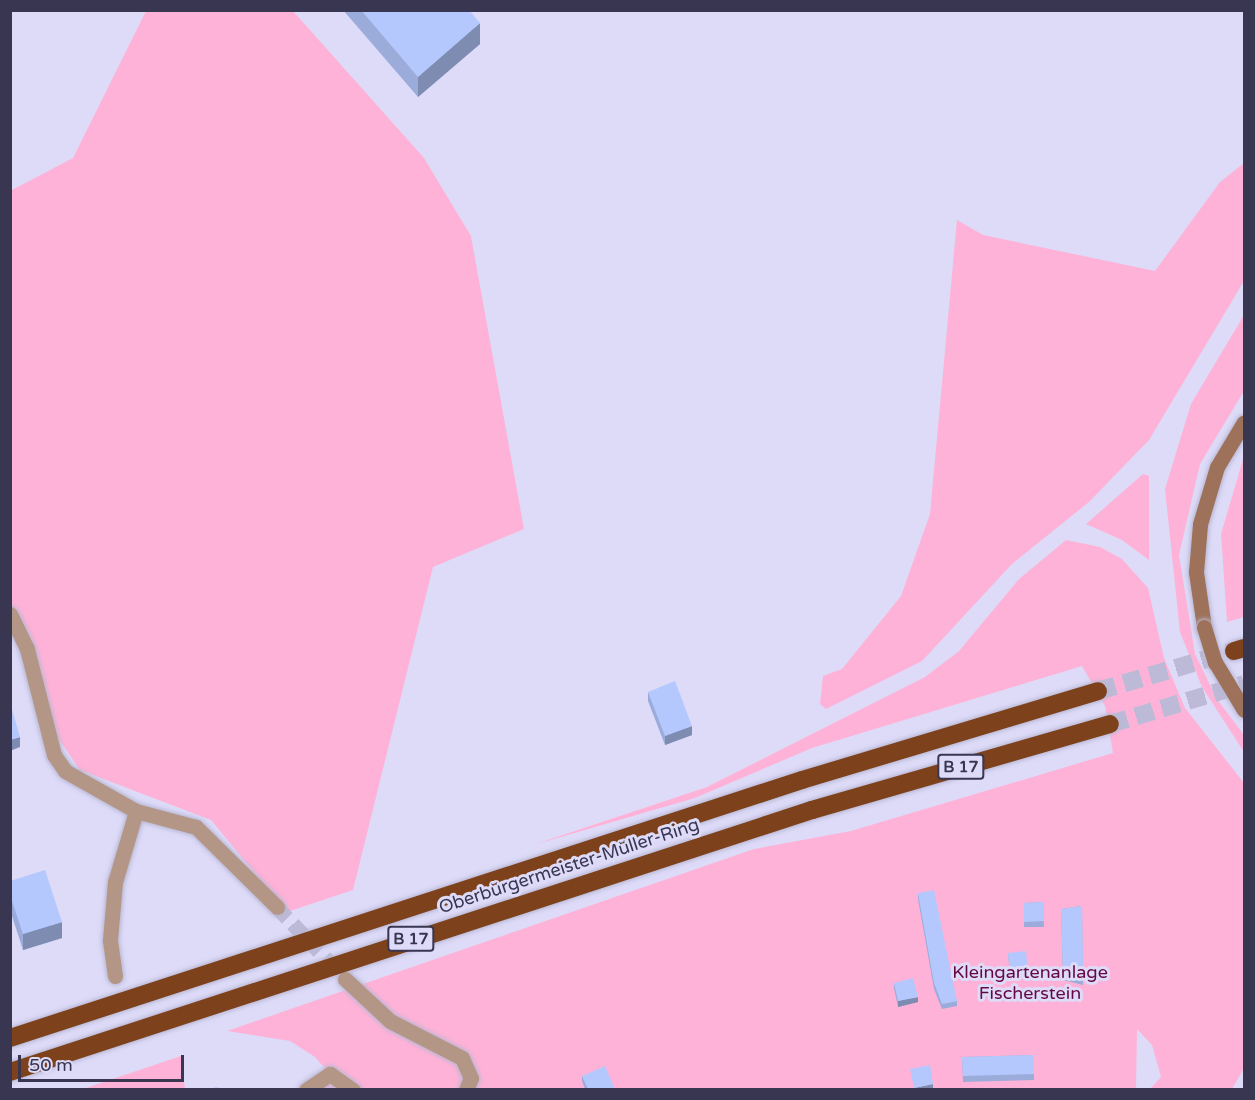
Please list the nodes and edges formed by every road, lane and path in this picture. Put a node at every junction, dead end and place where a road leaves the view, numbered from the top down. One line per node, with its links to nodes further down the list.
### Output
1 (1245, 422): 4 (street, bridge)
2 (10, 614): 6 (street)
3 (1098, 691): 10 (highway, Oberbürgermeister-Müller-Ring / B 17)
4 (1245, 710)
5 (1110, 724): 11 (highway, Oberbürgermeister-Müller-Ring / B 17)
6 (136, 811): 7 (street); 8 (street)
7 (277, 907)
8 (115, 976)
9 (345, 979): 14 (street)
10 (10, 1038)
11 (10, 1072)
12 (306, 1089): 13 (street)
13 (353, 1089)
14 (466, 1089)

